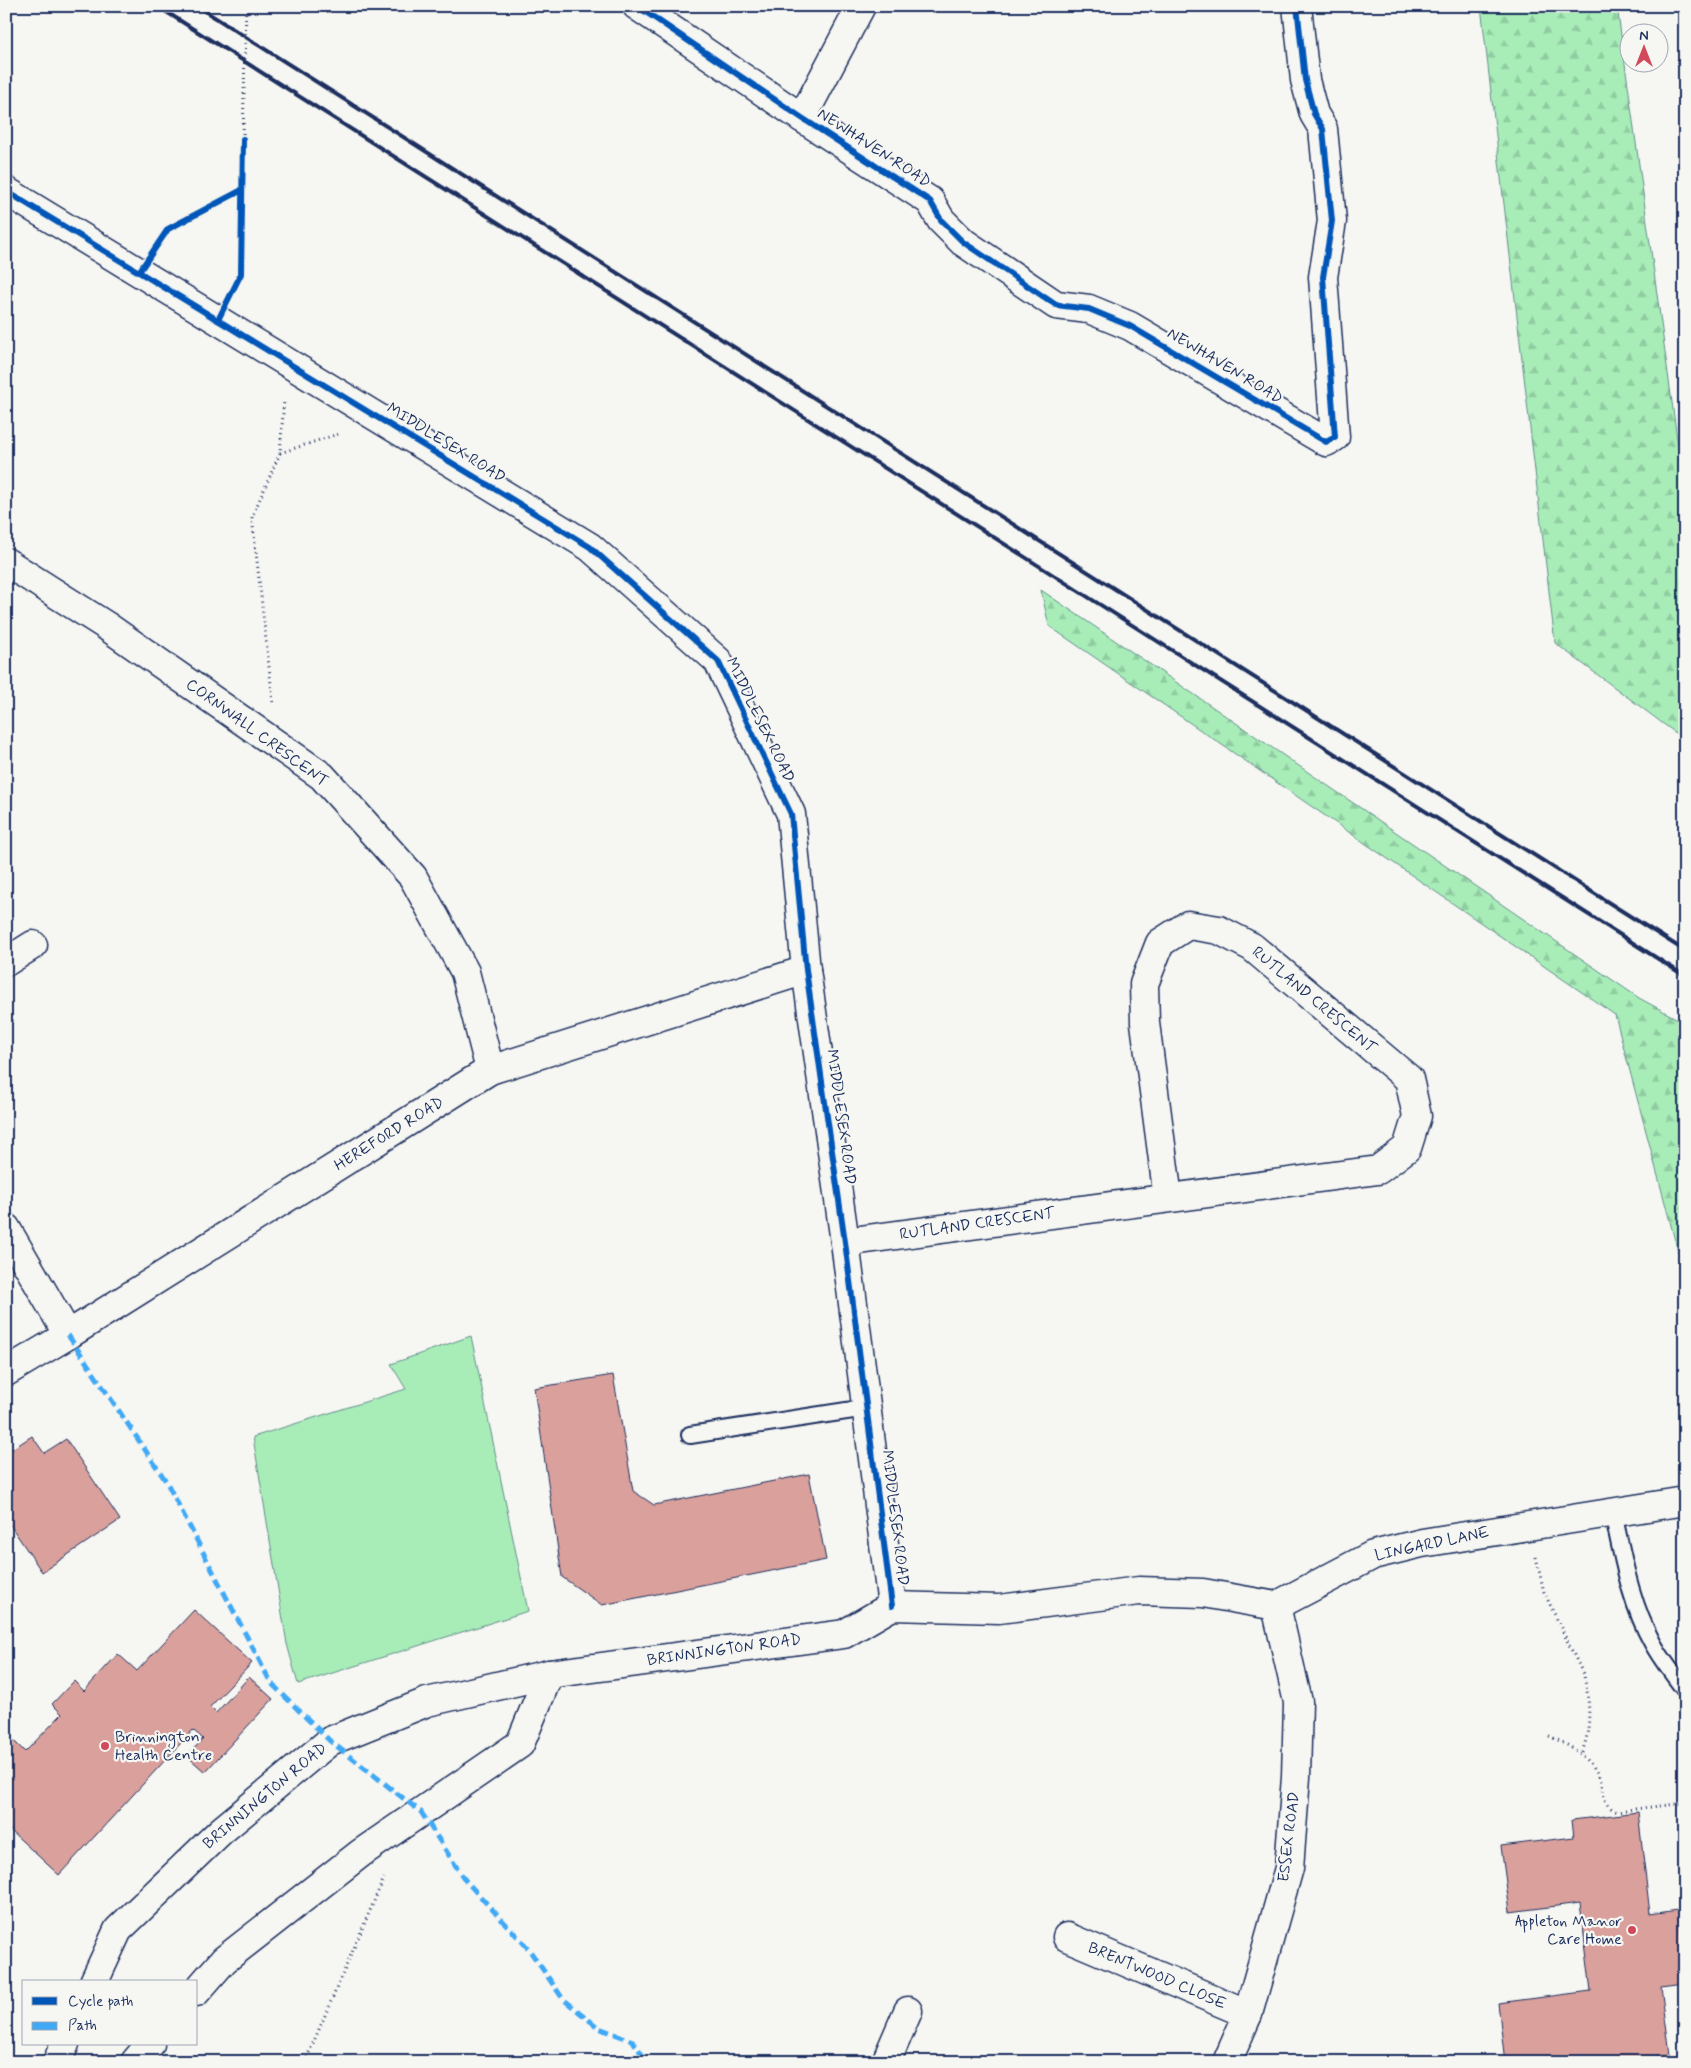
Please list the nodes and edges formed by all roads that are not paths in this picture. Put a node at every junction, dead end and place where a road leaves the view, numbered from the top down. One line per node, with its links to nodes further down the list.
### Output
1 (638, 6): 4 (street, NEWHAVEN ROAD)
2 (861, 6): 4 (street)
3 (1297, 6): 4 (street, NEWHAVEN ROAD)
4 (802, 118)
5 (6, 191): 9 (street, MIDDLESEX ROAD)
6 (6, 562): 10 (street, CORNWALL CRESCENT)
7 (33, 945): 8 (street)
8 (6, 962)
9 (806, 970): 10 (street, HEREFORD ROAD); 13 (street, MIDDLESEX ROAD)
10 (490, 1070): 14 (street, HEREFORD ROAD)
11 (1168, 1198): 11 (street, RUTLAND CRESCENT); 13 (street, RUTLAND CRESCENT)
12 (6, 1228): 14 (street)
13 (845, 1242): 16 (street, MIDDLESEX ROAD)
14 (68, 1336): 15 (street, HEREFORD ROAD)
15 (6, 1372)
16 (866, 1408): 17 (lane); 20 (street, MIDDLESEX ROAD)
17 (690, 1435)
18 (1685, 1501): 19 (street, LINGARD LANE)
19 (1613, 1513): 21 (street, LINGARD LANE); 23 (lane)
20 (892, 1606): 21 (street); 22 (street, BRINNINGTON ROAD)
21 (1276, 1606): 28 (street, ESSEX ROAD)
22 (549, 1674): 25 (street, BRINNINGTON ROAD); 26 (street)
23 (1685, 1690)
24 (1067, 1937): 28 (street, BRENTWOOD CLOSE)
25 (95, 1980)
26 (198, 1990)
27 (908, 2011): 33 (street)
28 (1248, 2014): 34 (street, ESSEX ROAD)
29 (64, 2046): 31 (street)
30 (148, 2046): 32 (street)
31 (57, 2062)
32 (135, 2062)
33 (886, 2062)
34 (1227, 2062)

